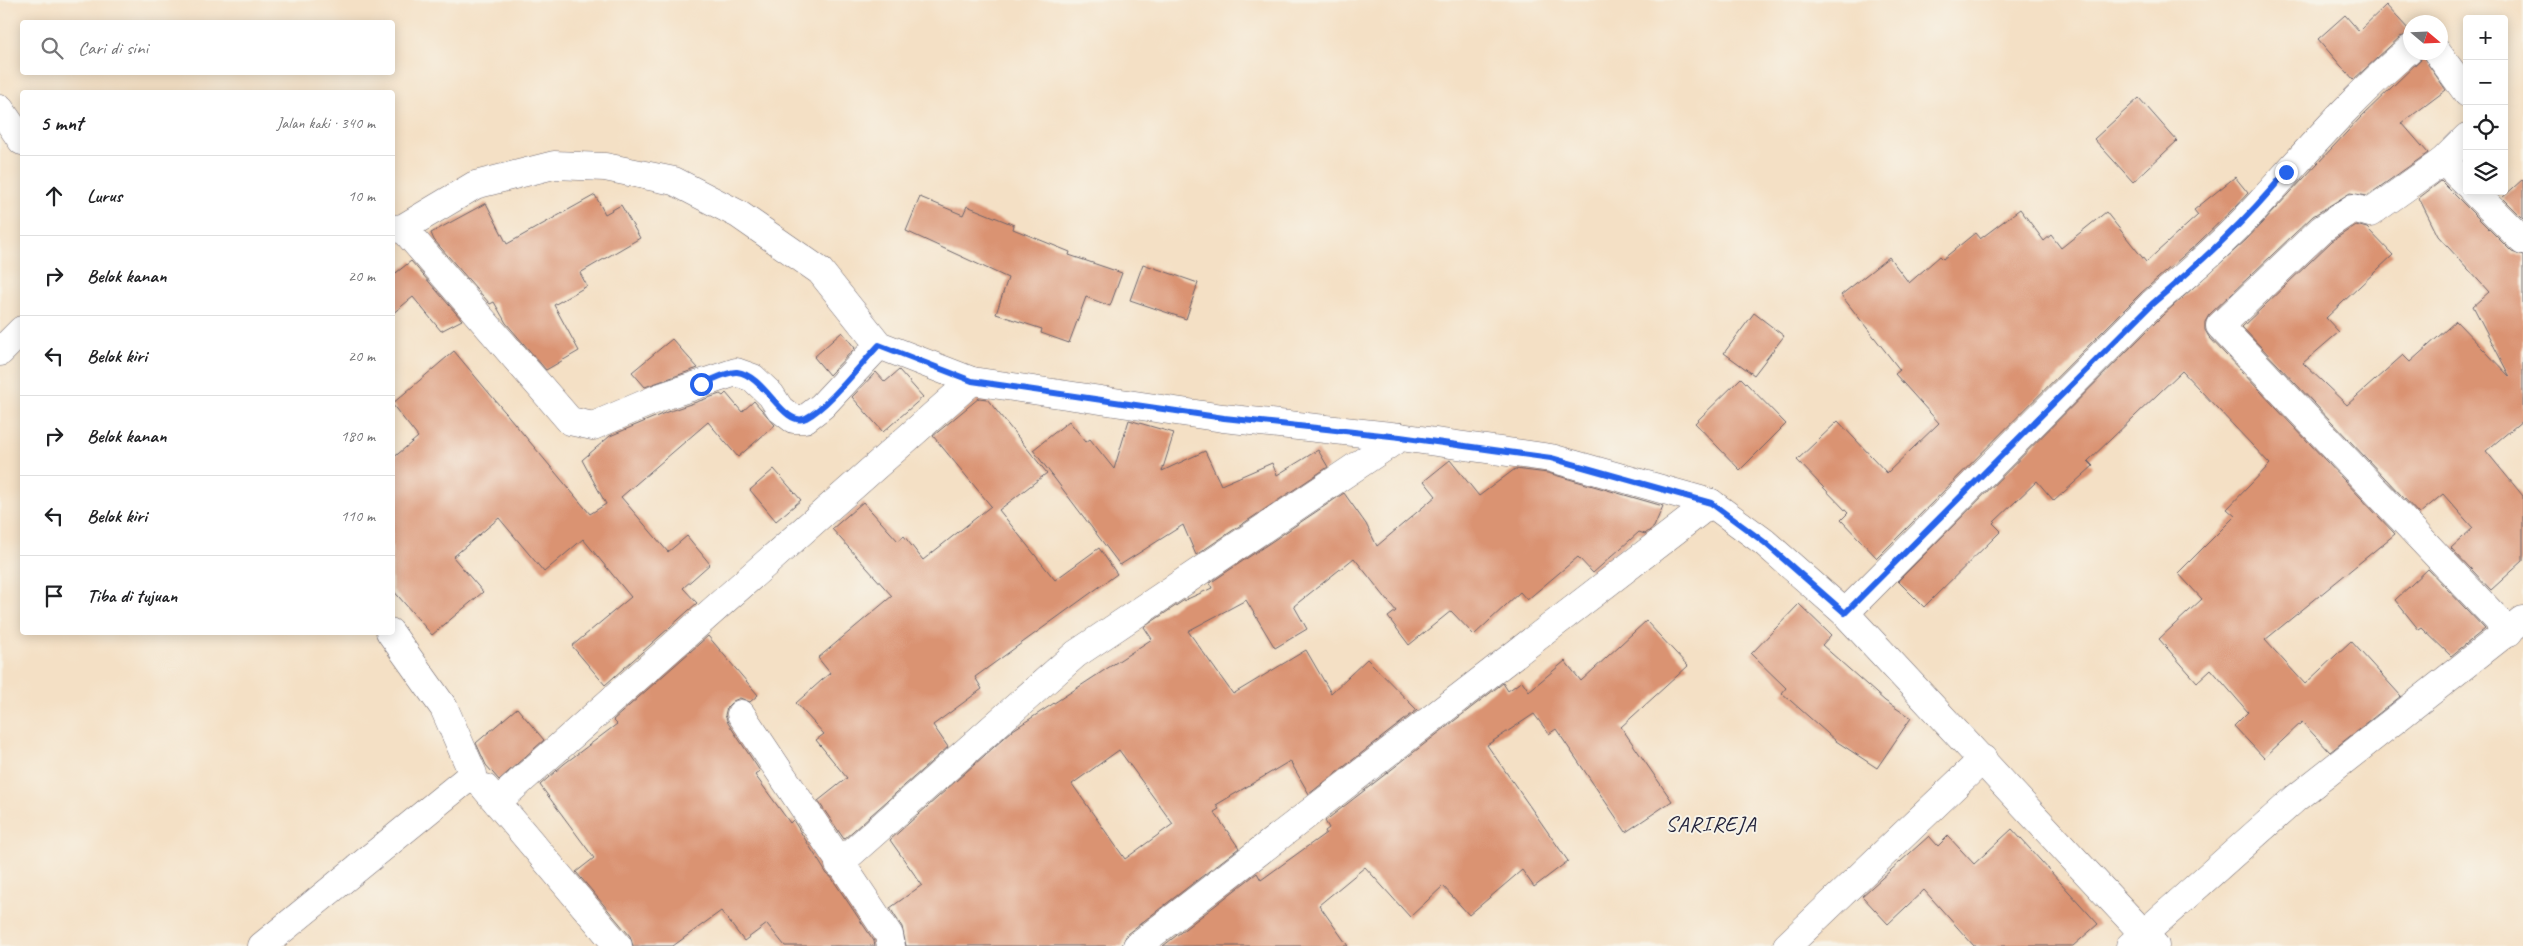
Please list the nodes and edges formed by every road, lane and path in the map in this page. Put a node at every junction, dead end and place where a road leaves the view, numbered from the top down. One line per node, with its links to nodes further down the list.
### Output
1 (2403, 55): 18 (street)
2 (2443, 60): 3 (street)
3 (2463, 88)
4 (0, 109): 5 (street)
5 (20, 138)
6 (2463, 141): 7 (street)
7 (2443, 161): 8 (street); 19 (street)
8 (2463, 180)
9 (2477, 195): 11 (street)
10 (398, 229): 13 (street); 13 (street)
11 (2523, 241)
12 (20, 332): 14 (street)
13 (879, 345): 15 (street)
14 (0, 352)
15 (972, 381): 16 (street); 24 (street)
16 (1400, 437): 17 (street); 25 (street)
17 (1711, 503): 18 (street); 30 (street)
18 (1845, 613): 22 (street)
19 (2516, 626): 26 (street)
20 (392, 635): 23 (street)
21 (741, 714): 25 (street)
22 (1983, 759): 26 (street); 31 (street)
23 (473, 774): 24 (street); 27 (street)
24 (497, 802): 28 (street)
25 (840, 864): 29 (street)
26 (2143, 942)
27 (262, 946)
28 (618, 946)
29 (891, 946)
30 (1137, 946)
31 (1787, 946)

